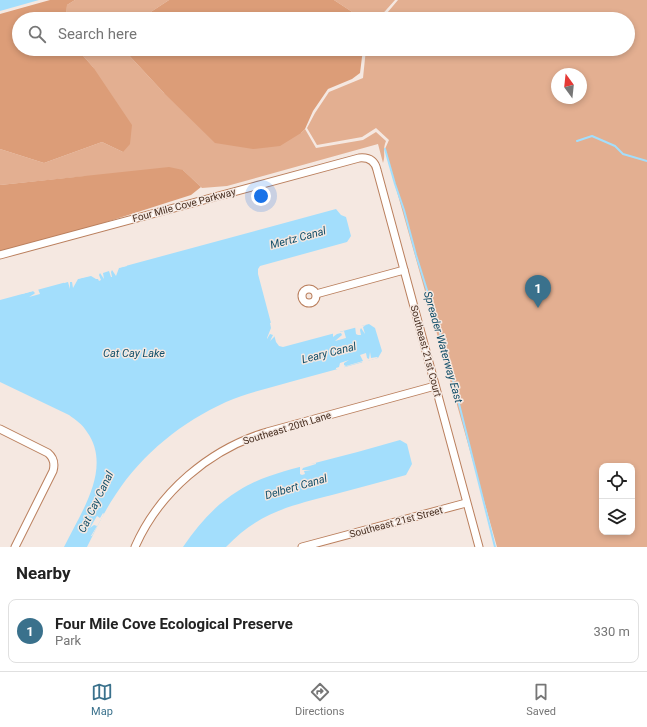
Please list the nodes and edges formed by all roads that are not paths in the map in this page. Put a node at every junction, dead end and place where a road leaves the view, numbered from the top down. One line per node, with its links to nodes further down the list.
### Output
1 (368, 159): 2 (street, Four Mile Cove Parkway); 3 (street, Southeast 21st Court)
2 (0, 255)
3 (404, 270): 4 (street); 5 (street, Southeast 21st Court)
4 (316, 294)
5 (435, 386): 7 (street, Southeast 21st Court); 9 (street, Southeast 20th Lane)
6 (0, 429): 8 (street)
7 (466, 503): 10 (street, Southeast 21st Street); 11 (street, Southeast 21st Court)
8 (15, 547)
9 (135, 547)
10 (302, 547)
11 (479, 547)

